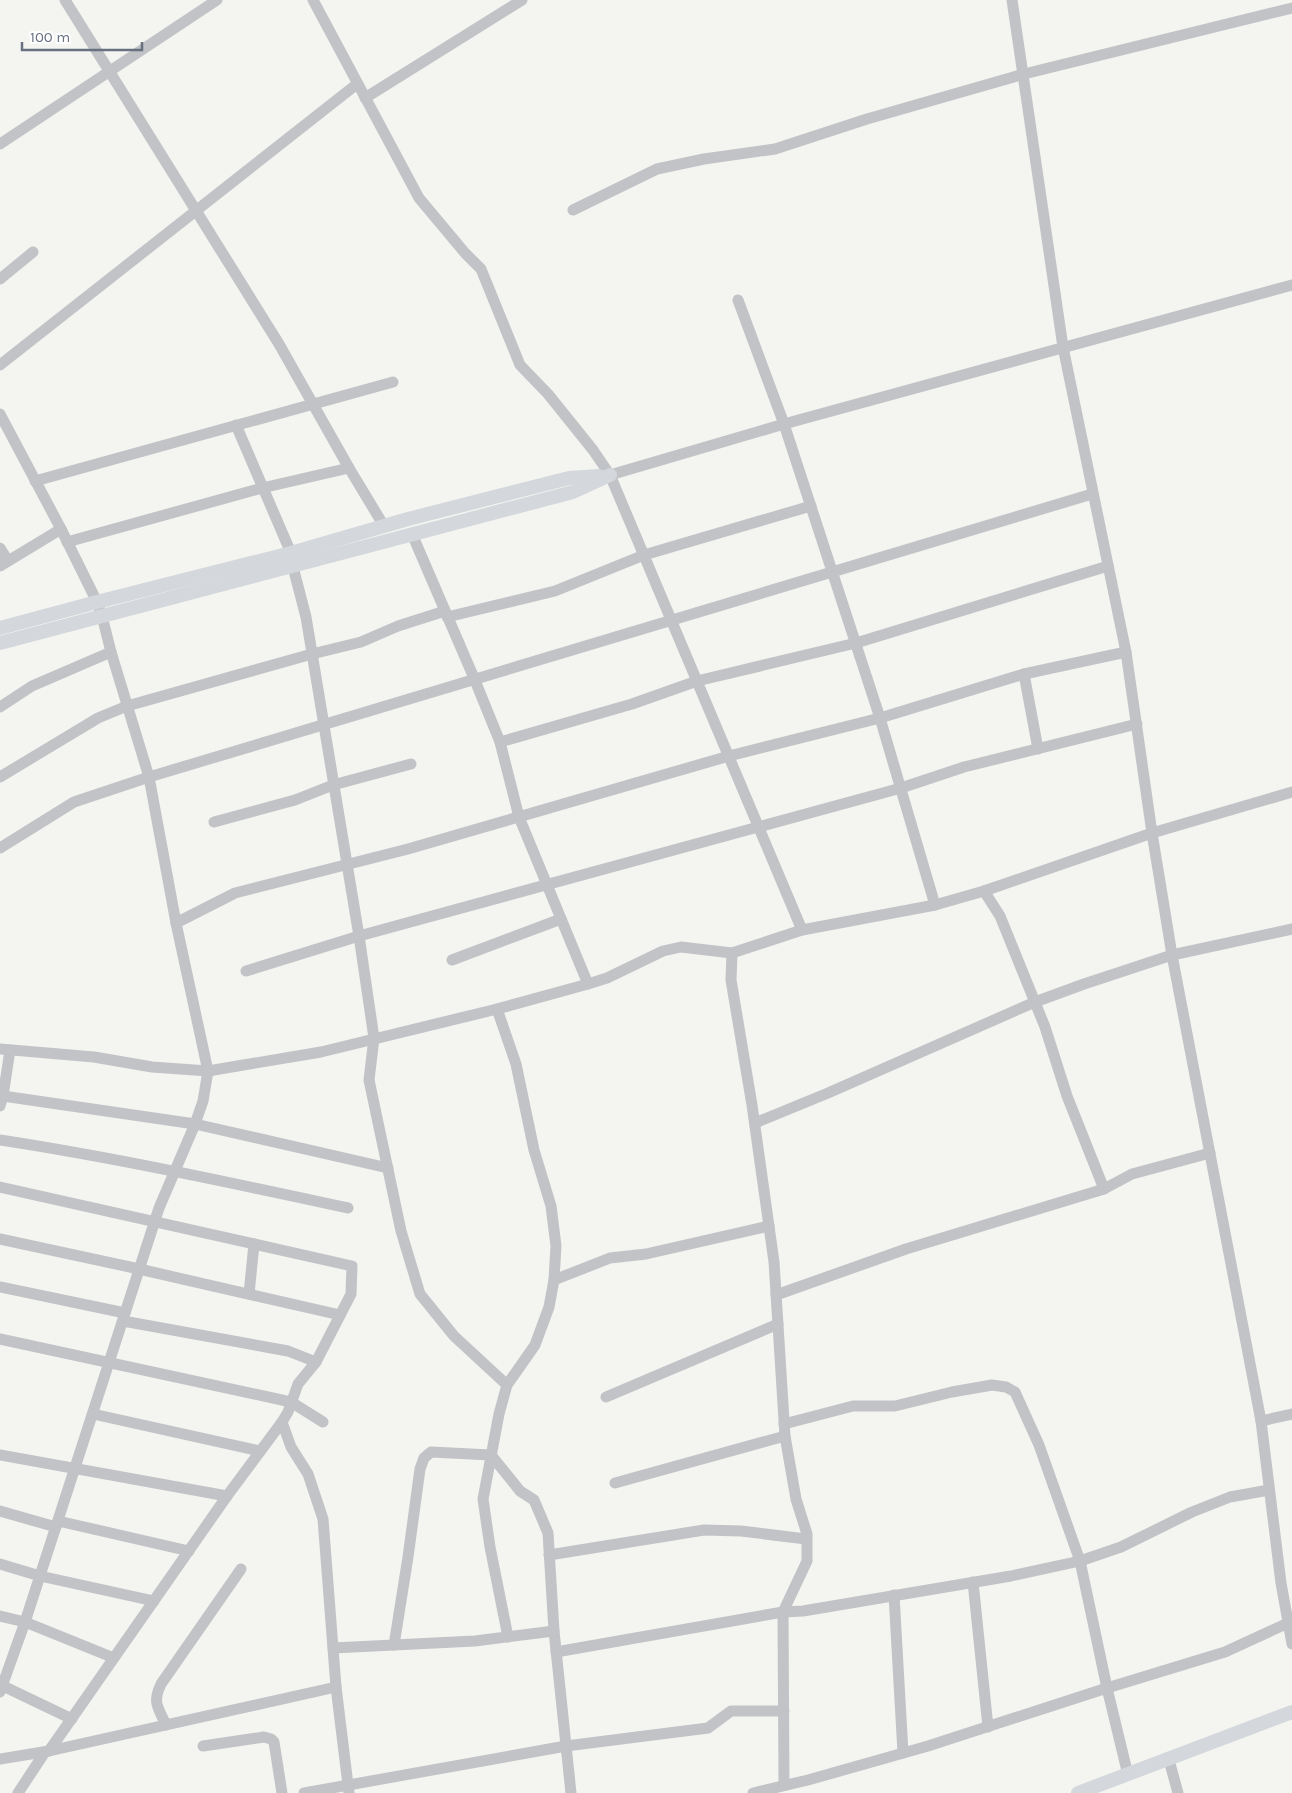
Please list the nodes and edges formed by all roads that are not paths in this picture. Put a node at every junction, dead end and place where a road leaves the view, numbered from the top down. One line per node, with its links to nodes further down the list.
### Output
1 (65, 0): 7 (street)
2 (218, 0): 7 (street)
3 (313, 0): 9 (street)
4 (522, 0): 10 (street)
5 (1012, 0): 8 (street)
6 (1292, 8): 8 (street)
7 (111, 71): 11 (street); 12 (street)
8 (1024, 74): 13 (street); 18 (street)
9 (357, 84): 10 (street); 12 (street)
10 (365, 98): 26 (street)
11 (0, 144)
12 (196, 209): 19 (street); 21 (street)
13 (573, 210)
14 (33, 252): 15 (street)
15 (0, 279)
16 (1292, 284): 18 (street)
17 (738, 300): 23 (street)
18 (1063, 347): 23 (street); 29 (street)
19 (0, 365)
20 (393, 382): 21 (street)
21 (312, 404): 24 (street); 25 (street)
22 (0, 414): 27 (street)
23 (784, 424): 26 (street); 30 (street)
24 (236, 425): 27 (street); 28 (street)
25 (349, 468): 28 (street); 31 (street)
26 (610, 475): 31 (main road); 33 (main road); 36 (street)
27 (35, 481): 32 (street)
28 (262, 488): 34 (street); 37 (street)
29 (1092, 494): 39 (street); 40 (street)
30 (811, 506): 36 (street); 40 (street)
31 (384, 526): 37 (main road)
32 (61, 529): 34 (street); 38 (street)
33 (412, 534): 37 (main road); 42 (street)
34 (67, 542): 41 (street)
35 (0, 548): 38 (street)
36 (644, 556): 42 (street); 44 (street)
37 (292, 560): 41 (main road); 43 (main road); 50 (street)
38 (4, 563)
39 (1108, 566): 47 (street); 49 (street)
40 (832, 571): 44 (street); 47 (street)
41 (97, 602): 43 (street); 45 (main road)
42 (446, 614): 50 (street); 52 (street)
43 (102, 616): 46 (main road); 48 (street)
44 (671, 619): 52 (street); 53 (street)
45 (0, 628)
46 (0, 643)
47 (856, 643): 53 (street); 56 (street)
48 (111, 652): 54 (street); 55 (street)
49 (1126, 652): 51 (street); 57 (street)
50 (312, 654): 54 (street); 58 (street)
51 (1024, 674): 56 (street); 60 (street)
52 (474, 678): 58 (street); 59 (street)
53 (697, 681): 59 (street); 61 (street)
54 (127, 706): 63 (street); 64 (street)
55 (0, 707)
56 (880, 718): 61 (street); 66 (street)
57 (1137, 724): 60 (street); 71 (street)
58 (323, 725): 64 (street); 65 (street)
59 (500, 742): 68 (street)
60 (1038, 749): 66 (street)
61 (729, 756): 68 (street); 70 (street)
62 (411, 764): 65 (street)
63 (0, 777)
64 (149, 777): 72 (street); 78 (street)
65 (333, 785): 69 (street); 73 (street)
66 (901, 788): 70 (street); 76 (street)
67 (1292, 792): 71 (street)
68 (519, 817): 73 (street); 74 (street)
69 (214, 822)
70 (758, 826): 74 (street); 80 (street)
71 (1152, 833): 75 (street); 83 (street)
72 (0, 848)
73 (346, 865): 78 (street); 81 (street)
74 (547, 885): 77 (street); 81 (street)
75 (984, 891): 76 (street); 87 (street)
76 (935, 905): 80 (street)
77 (561, 919): 84 (street); 86 (street)
78 (176, 923): 91 (street)
79 (1292, 929): 83 (street)
80 (802, 930): 82 (street)
81 (359, 936): 85 (street); 89 (street)
82 (732, 953): 86 (street); 93 (street)
83 (1172, 955): 87 (street); 96 (street)
84 (452, 960)
85 (246, 971)
86 (588, 984): 88 (street)
87 (1035, 1002): 93 (street); 100 (street)
88 (496, 1009): 89 (street); 107 (street)
89 (374, 1038): 91 (street); 97 (street)
90 (5, 1050): 91 (street); 92 (street)
91 (208, 1071): 94 (street)
92 (2, 1101): 94 (street)
93 (754, 1123): 103 (street)
94 (195, 1124): 97 (street); 98 (street)
95 (0, 1140): 98 (street)
96 (1210, 1153): 100 (street); 122 (street)
97 (388, 1168): 117 (street)
98 (175, 1171): 101 (street); 102 (street)
99 (0, 1187): 102 (street)
100 (1104, 1189): 110 (street)
101 (348, 1208)
102 (154, 1221): 105 (street); 106 (street)
103 (769, 1226): 107 (street); 110 (street)
104 (0, 1239): 106 (street)
105 (254, 1244): 109 (street); 111 (street)
106 (139, 1269): 109 (street); 112 (street)
107 (554, 1280): 117 (street)
108 (0, 1287): 112 (street)
109 (250, 1294): 111 (street)
110 (776, 1295): 113 (street)
111 (340, 1315): 116 (street)
112 (124, 1317): 115 (street); 116 (street)
113 (778, 1324): 118 (street); 125 (street)
114 (0, 1339): 115 (street)
115 (110, 1362): 119 (street); 120 (street)
116 (316, 1362): 119 (street)
117 (508, 1385): 129 (street)
118 (606, 1397)
119 (291, 1402): 123 (street); 124 (street)
120 (93, 1414): 127 (street); 130 (street)
121 (1292, 1414): 122 (street)
122 (1261, 1421): 132 (street)
123 (282, 1422): 127 (street); 154 (street)
124 (323, 1422)
125 (784, 1424): 126 (street); 139 (street)
126 (785, 1436): 131 (street); 136 (street)
127 (260, 1452): 133 (street)
128 (0, 1455): 130 (street)
129 (491, 1456): 138 (street); 151 (street); 153 (street)
130 (75, 1468): 133 (street); 135 (street)
131 (615, 1483)
132 (1269, 1490): 139 (street); 149 (street)
133 (227, 1496): 137 (street)
134 (0, 1511): 135 (street)
135 (57, 1524): 137 (street); 142 (street)
136 (806, 1539): 138 (street); 146 (street)
137 (189, 1551): 145 (street)
138 (549, 1556): 150 (street)
139 (1080, 1561): 143 (street); 158 (street)
140 (0, 1564): 142 (street)
141 (242, 1569): 163 (street)
142 (40, 1576): 145 (street); 148 (street)
143 (973, 1582): 144 (street); 164 (street)
144 (894, 1595): 146 (street); 168 (street)
145 (154, 1601): 156 (street)
146 (783, 1612): 155 (street); 160 (street)
147 (0, 1616): 148 (street)
148 (25, 1622): 156 (street); 159 (street)
149 (1288, 1623): 152 (street); 158 (street)
150 (554, 1631): 151 (street); 155 (street)
151 (508, 1637): 153 (street)
152 (1292, 1644)
153 (394, 1645): 154 (street)
154 (333, 1648): 157 (street)
155 (556, 1652): 166 (street)
156 (114, 1658): 162 (street)
157 (336, 1687): 163 (street); 173 (street)
158 (1107, 1688): 164 (street); 171 (street)
159 (1, 1689): 162 (street)
160 (784, 1711): 166 (street); 172 (street)
161 (1292, 1712): 170 (main road)
162 (72, 1720): 167 (street)
163 (166, 1725): 167 (street)
164 (988, 1726): 168 (street)
165 (202, 1746): 175 (street)
166 (566, 1746): 173 (street); 177 (street)
167 (47, 1752): 169 (street); 174 (street)
168 (903, 1753): 172 (street)
169 (0, 1759)
170 (1169, 1760): 171 (main road); 180 (street)
171 (1128, 1776): 179 (main road)
172 (784, 1785): 178 (street)
173 (348, 1789): 176 (street)
174 (18, 1793)
175 (282, 1793)
176 (304, 1793)
177 (571, 1793)
178 (753, 1793)
179 (1078, 1793)
180 (1178, 1793)

